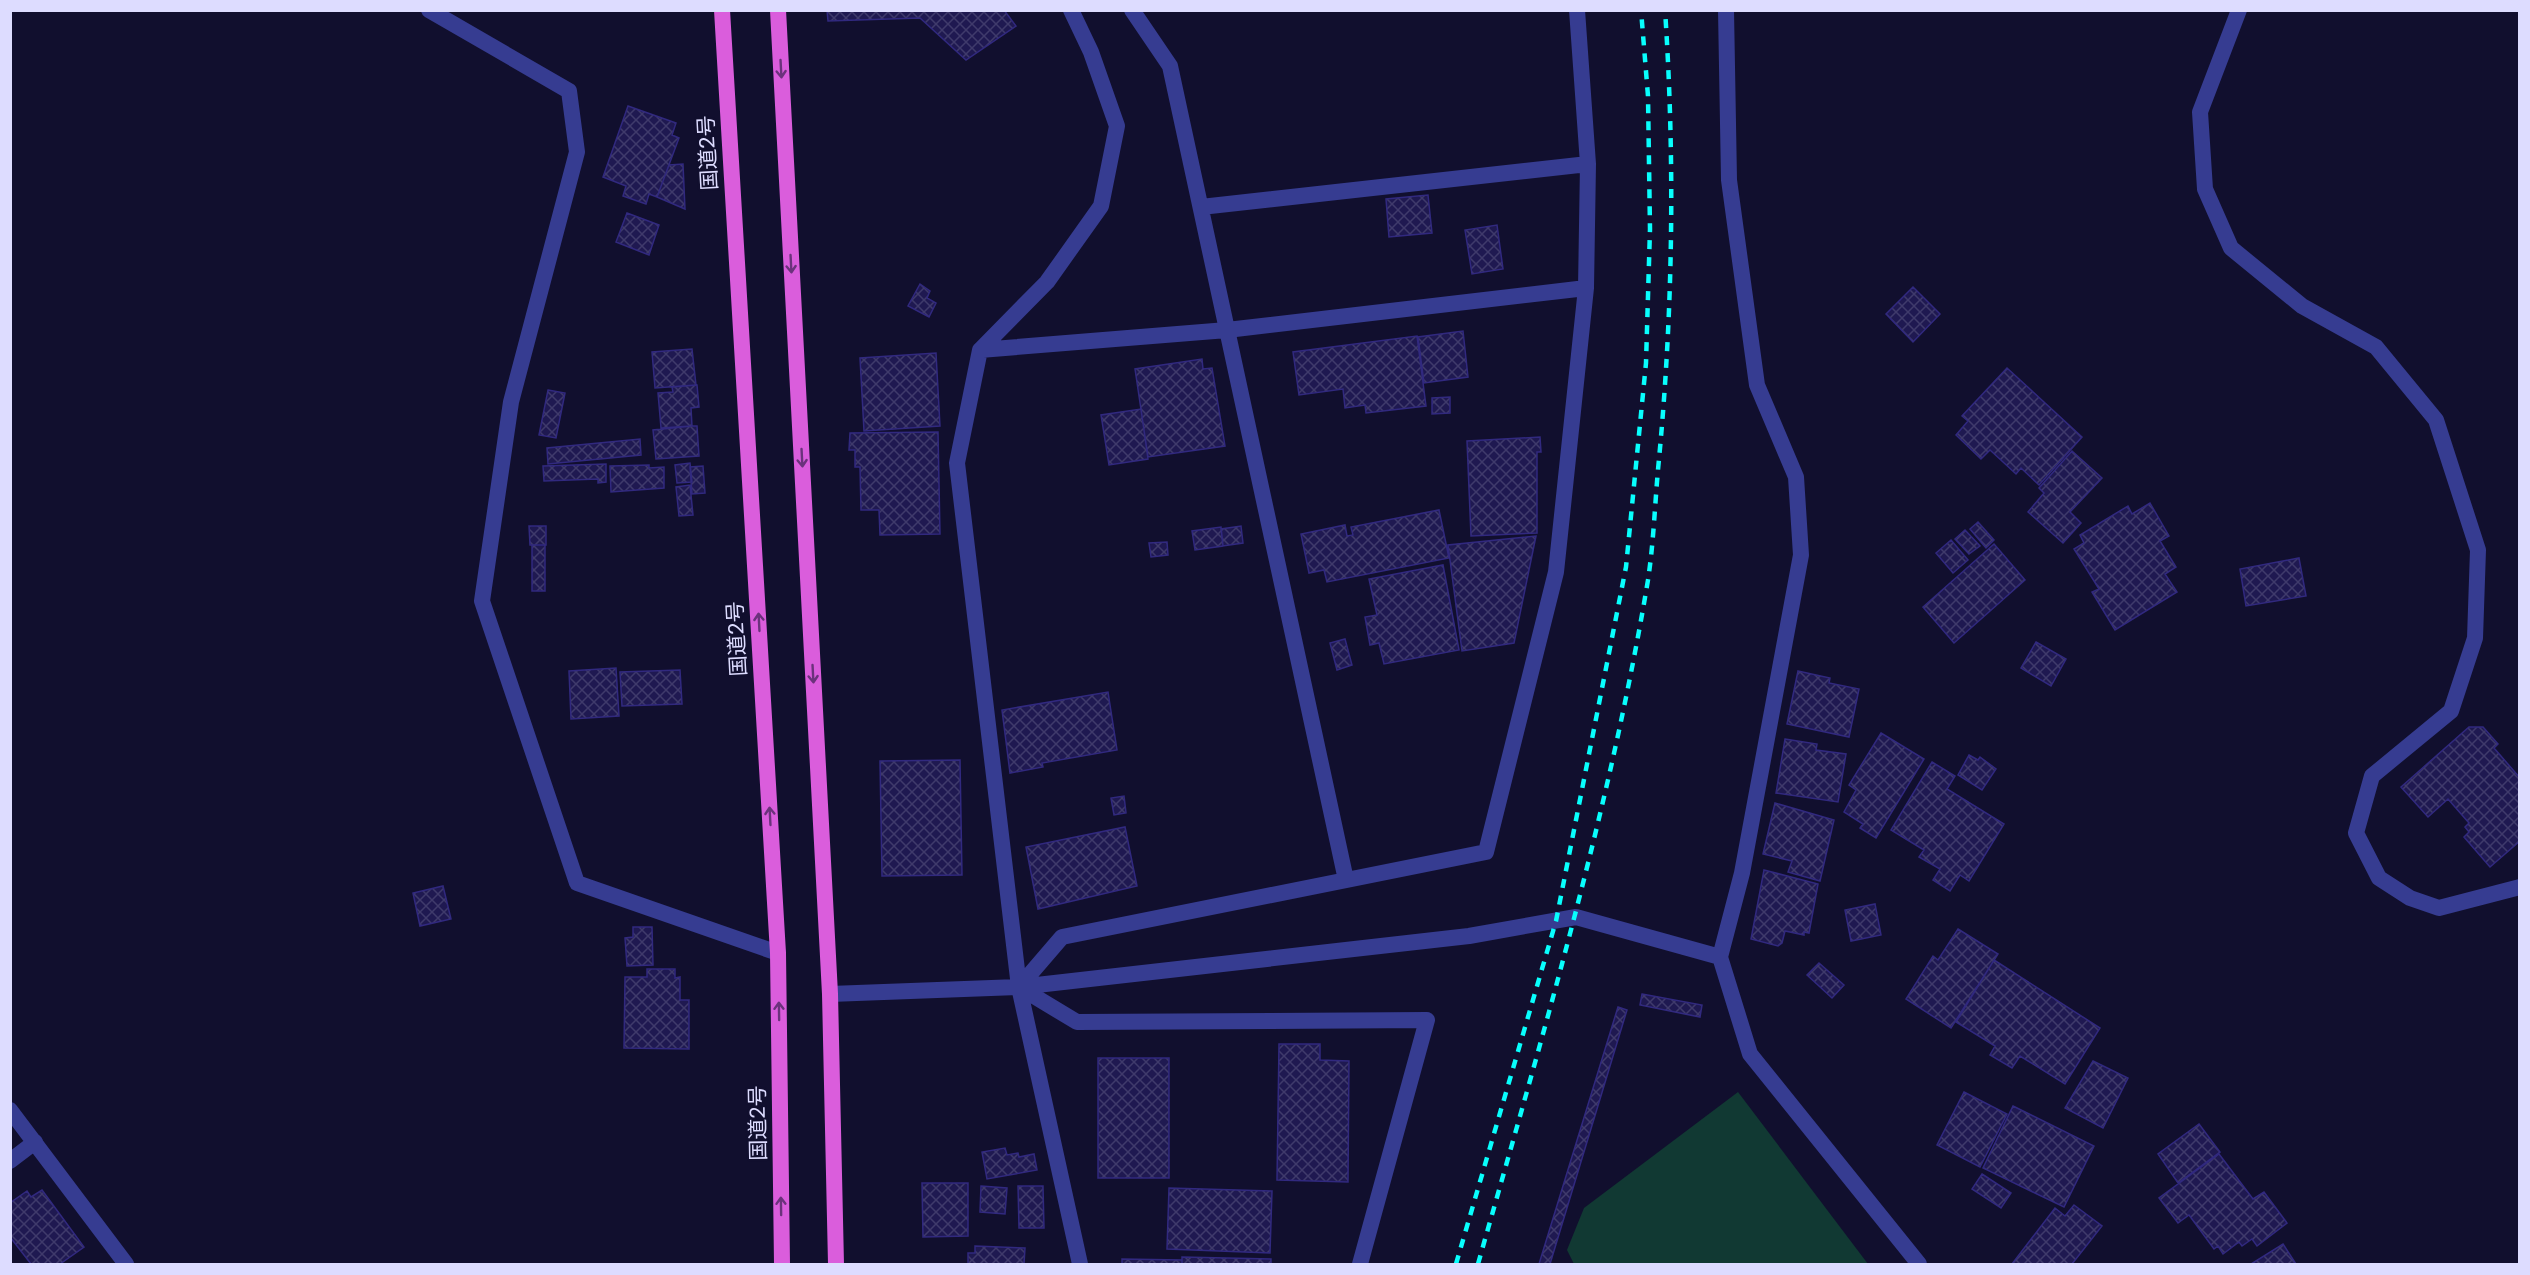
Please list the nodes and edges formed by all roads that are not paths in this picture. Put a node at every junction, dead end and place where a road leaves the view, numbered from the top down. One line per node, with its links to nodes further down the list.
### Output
1 (429, 10): 16 (street)
2 (722, 10): 16 (highway, 国道2号, one-way to 2)
3 (778, 10): 19 (highway, one-way to 19)
4 (1071, 10): 13 (street)
5 (1132, 10): 10 (street)
6 (1576, 10): 9 (street)
7 (1726, 10): 17 (street)
8 (2239, 10): 15 (street)
9 (1588, 164): 10 (street); 11 (street)
10 (1201, 207): 12 (street)
11 (1586, 288): 12 (street); 14 (street)
12 (1227, 330): 13 (street); 14 (street)
13 (980, 350): 18 (street)
14 (1346, 880): 18 (street)
15 (2520, 887)
16 (778, 953): 24 (highway, 国道2号, one-way to 16)
17 (1720, 957): 18 (street); 28 (street)
18 (1019, 987): 19 (street); 26 (street); 27 (street)
19 (830, 994): 25 (highway)
20 (10, 1110): 21 (street)
21 (35, 1142): 22 (street); 23 (street)
22 (10, 1161)
23 (126, 1264)
24 (782, 1264)
25 (836, 1264)
26 (1080, 1264)
27 (1360, 1264)
28 (1920, 1264)

